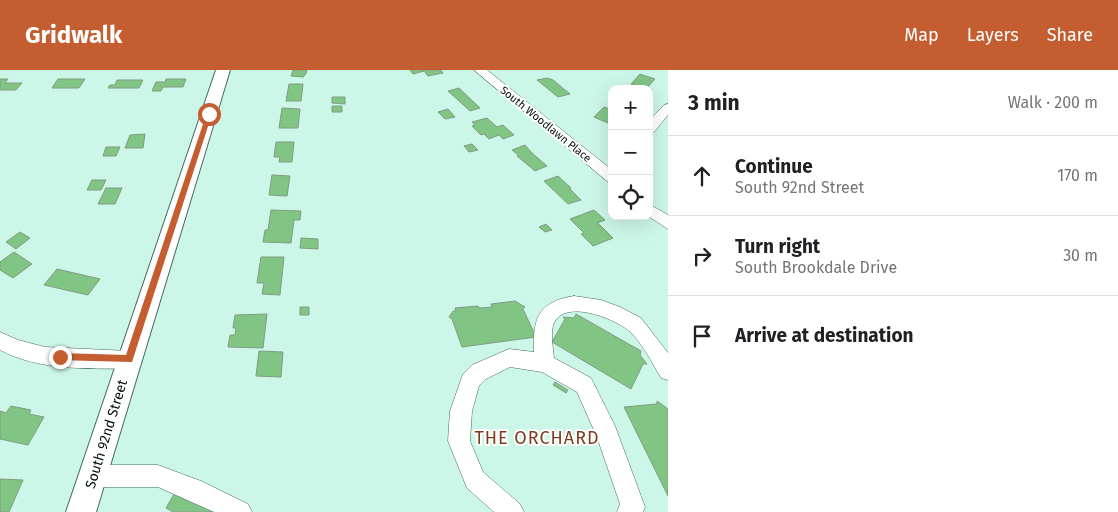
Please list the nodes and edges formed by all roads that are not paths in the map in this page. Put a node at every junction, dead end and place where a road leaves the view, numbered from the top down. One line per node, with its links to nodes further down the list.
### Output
1 (223, 70): 9 (main road, South 92nd Street)
2 (480, 70): 5 (street, South Woodlawn Place)
3 (668, 108): 4 (street)
4 (653, 125)
5 (608, 171)
6 (653, 212): 7 (street)
7 (668, 223)
8 (0, 341): 9 (street)
9 (129, 360): 12 (main road, South 92nd Street)
10 (544, 363): 11 (street); 13 (street); 16 (street)
11 (668, 371)
12 (93, 476): 14 (main road, South 92nd Street); 15 (street)
13 (634, 510)
14 (81, 512)
15 (240, 512)
16 (512, 512)

